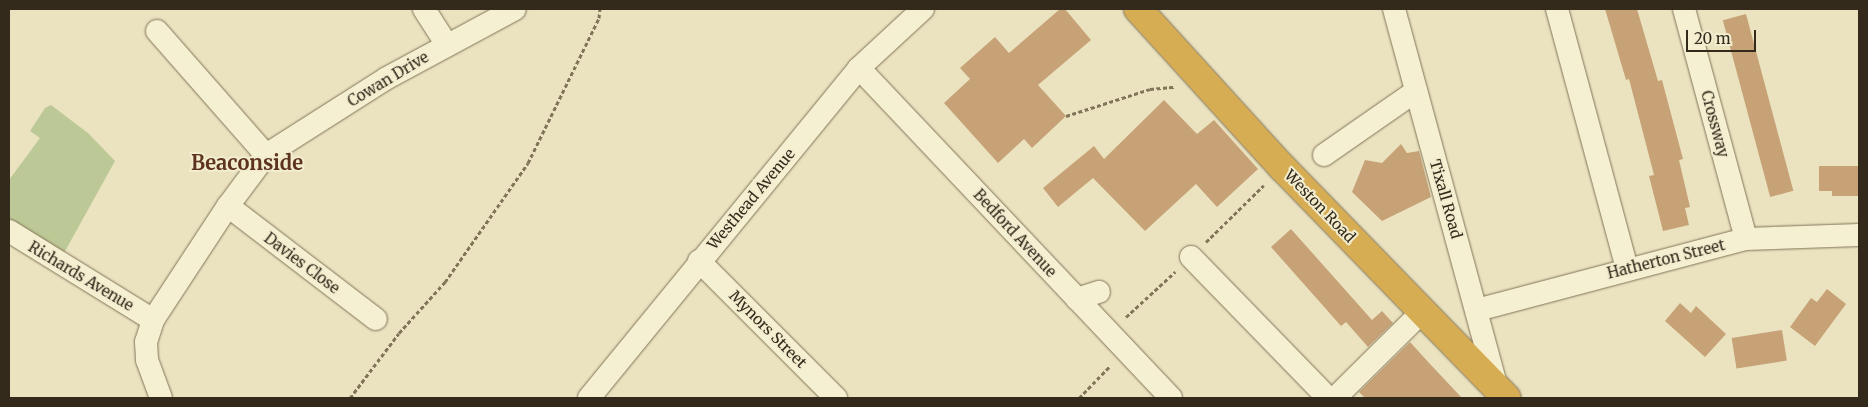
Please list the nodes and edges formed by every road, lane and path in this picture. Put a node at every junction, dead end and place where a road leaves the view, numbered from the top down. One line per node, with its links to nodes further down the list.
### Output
1 (424, 9): 10 (street)
2 (515, 9): 10 (street, Cowan Drive)
3 (600, 9): 33 (path)
4 (923, 9): 11 (street, Westhead Avenue)
5 (1138, 9): 12 (highway, Weston Road)
6 (1394, 9): 13 (street, Tixall Road)
7 (1556, 9): 23 (street)
8 (1684, 9): 20 (street, Crossway)
9 (158, 31): 15 (street)
10 (447, 45): 15 (street, Cowan Drive)
11 (859, 68): 22 (street, Westhead Avenue); 25 (street, Bedford Avenue)
12 (1206, 84): 14 (path); 27 (highway, Weston Road)
13 (1416, 90): 16 (street); 26 (street, Tixall Road)
14 (1066, 116)
15 (266, 155): 17 (street, Cowan Drive)
16 (1324, 155)
17 (228, 206): 28 (street, Davies Close); 29 (street, Cowan Drive)
18 (9, 231): 29 (street, Richards Avenue)
19 (1859, 235): 20 (street, Hatherton Street)
20 (1746, 239): 23 (street, Hatherton Street)
21 (1191, 257): 38 (street)
22 (699, 261): 34 (street, Westhead Avenue); 35 (street, Mynors Street)
23 (1627, 269): 26 (street, Hatherton Street)
24 (1099, 292): 25 (street)
25 (1077, 299): 30 (street, Bedford Avenue)
26 (1477, 310): 31 (street, Tixall Road)
27 (1421, 313): 31 (highway, Weston Road); 39 (street)
28 (376, 319)
29 (153, 320): 32 (street, Cowan Drive)
30 (1126, 349): 36 (path); 37 (street, Bedford Avenue)
31 (1502, 393)
32 (161, 398)
33 (350, 398)
34 (589, 398)
35 (836, 398)
36 (1079, 398)
37 (1171, 398)
38 (1328, 398)
39 (1335, 398)

